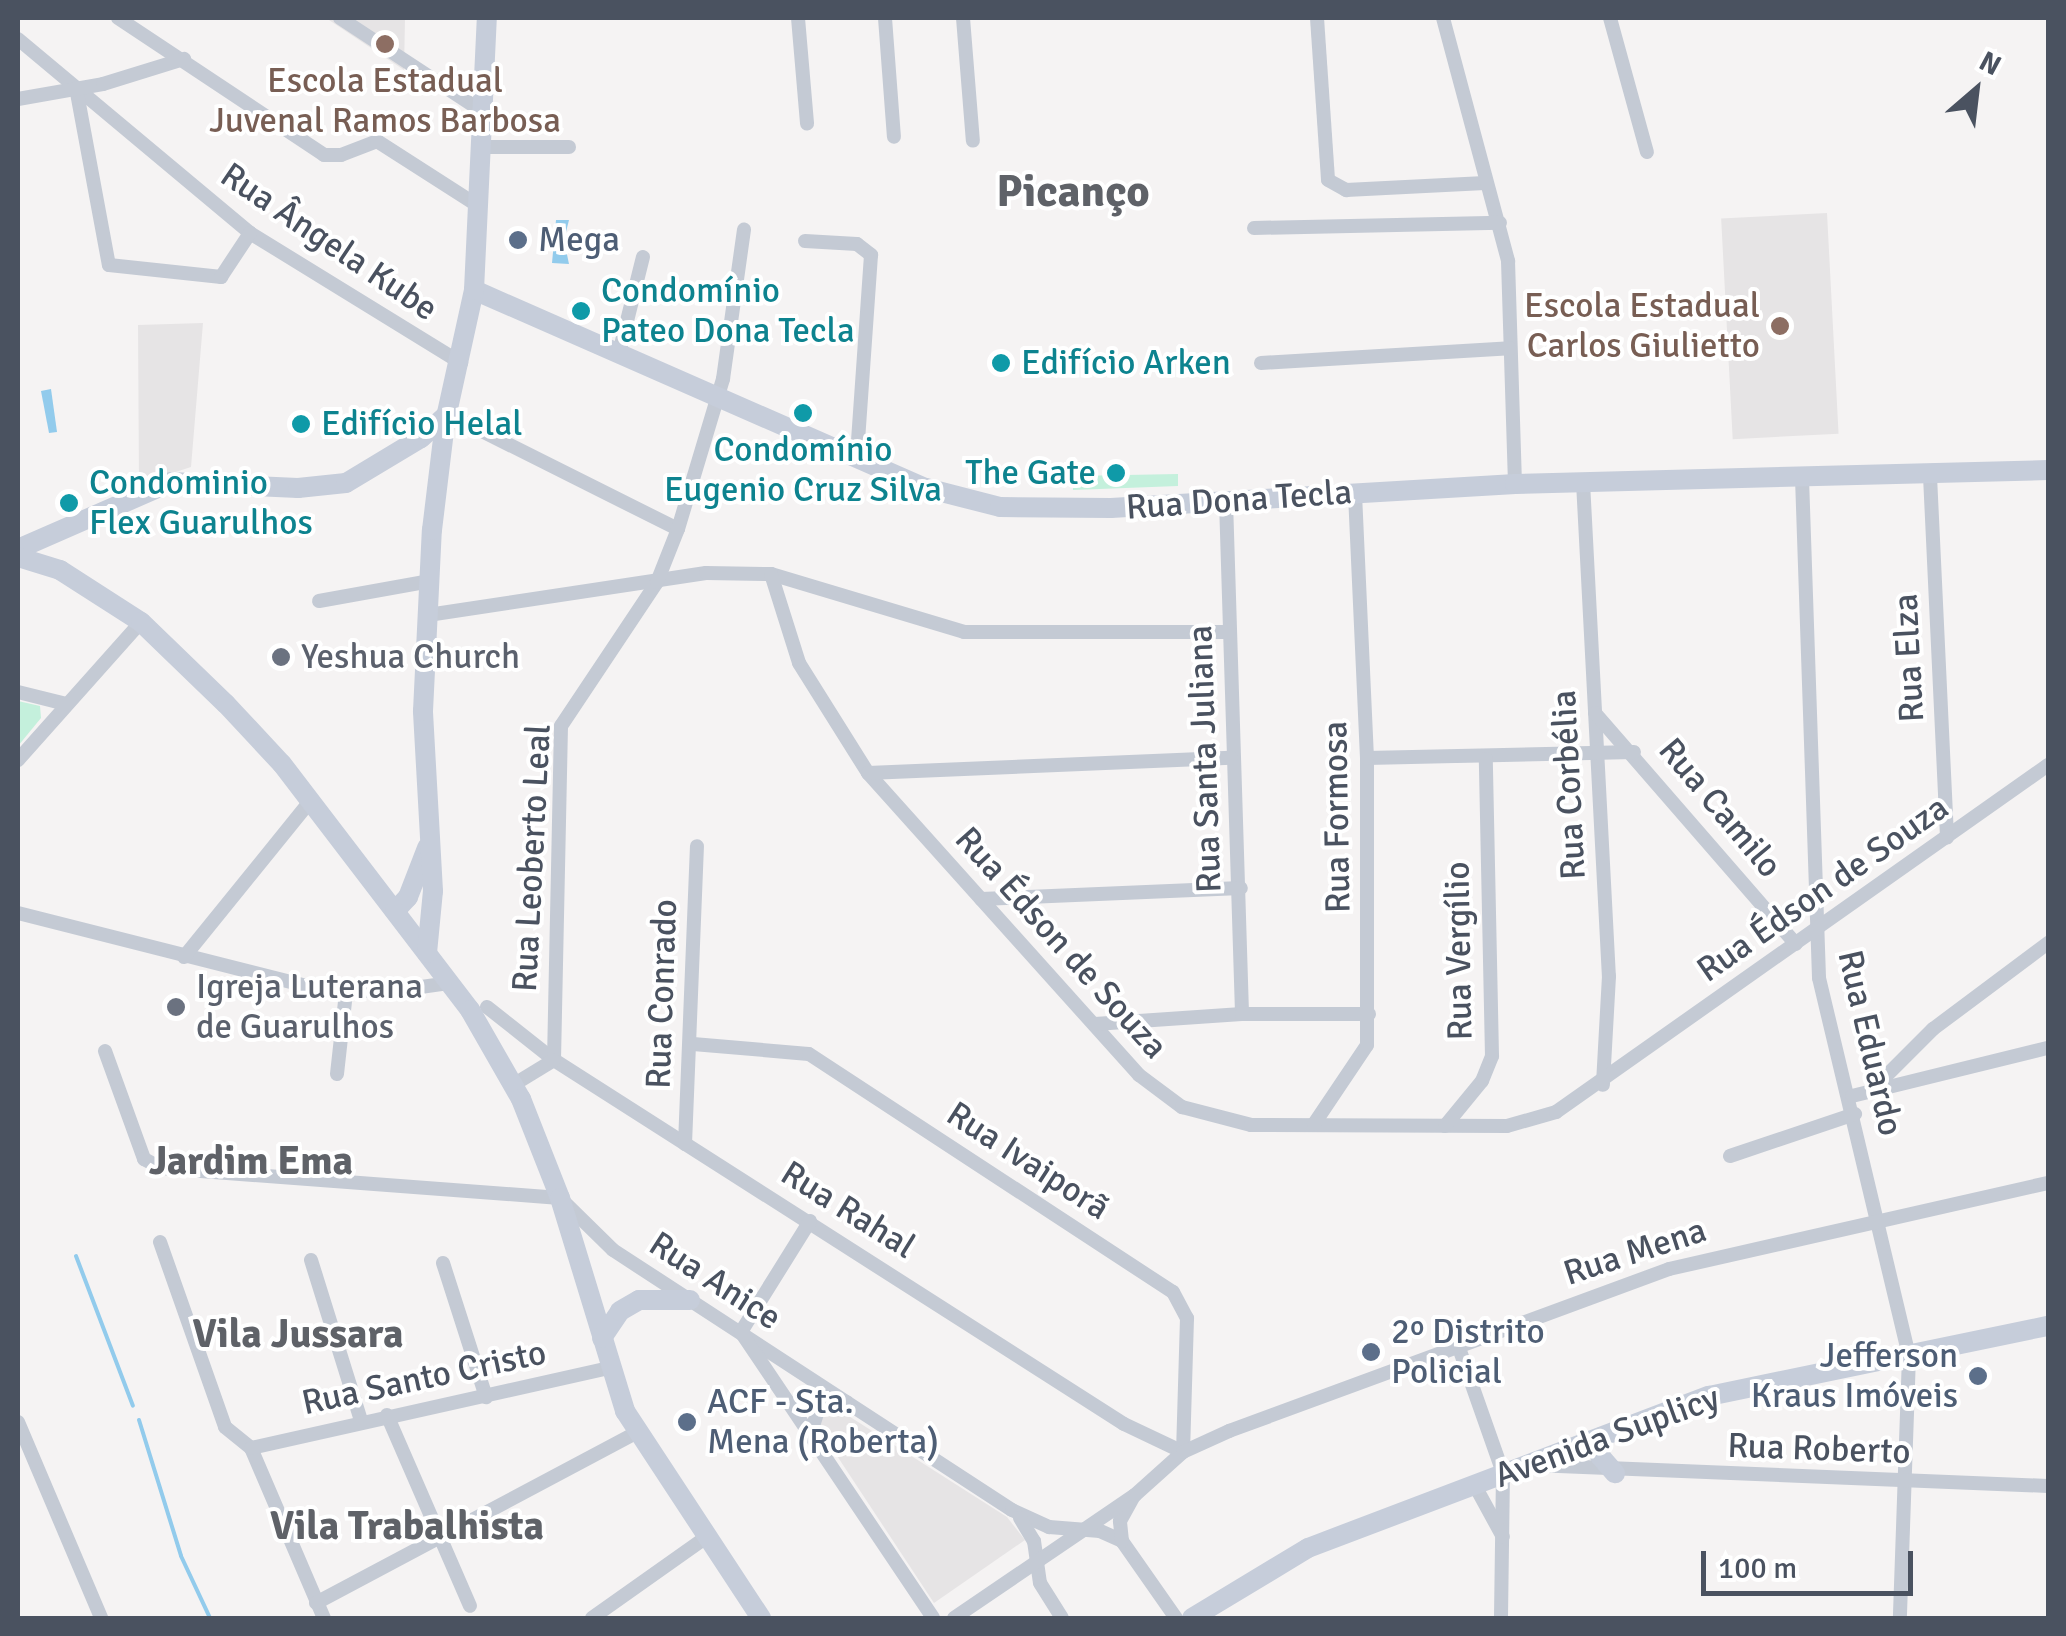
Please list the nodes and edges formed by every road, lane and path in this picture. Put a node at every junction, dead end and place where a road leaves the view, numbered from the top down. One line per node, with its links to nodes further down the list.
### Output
1 (118, 18): 11 (street)
2 (340, 18): 14 (street)
3 (487, 18): 14 (street)
4 (798, 18): 15 (street)
5 (885, 18): 16 (street)
6 (963, 18): 17 (street)
7 (1317, 18): 21 (street)
8 (1443, 18): 21 (street)
9 (1610, 18): 20 (street)
10 (18, 39): 12 (street, Rua Ângela Kube)
11 (184, 59): 12 (street); 22 (street)
12 (76, 92): 13 (street); 26 (street, Rua Ângela Kube); 26 (street)
13 (18, 99)
14 (480, 110): 18 (street)
15 (806, 124)
16 (894, 137)
17 (973, 141)
18 (478, 147): 19 (street); 22 (street)
19 (569, 147)
20 (1647, 152)
21 (1485, 183): 23 (street)
22 (475, 204): 29 (street)
23 (1500, 223): 24 (street); 30 (street)
24 (1254, 228)
25 (744, 229): 34 (street, Rua Leoberto Leal)
26 (250, 233): 33 (street, Rua Ângela Kube)
27 (805, 241): 36 (street)
28 (643, 257): 31 (street)
29 (474, 290): 31 (street, Rua Dona Tecla); 33 (street)
30 (1510, 348): 32 (street); 41 (street)
31 (619, 353): 34 (street, Rua Dona Tecla)
32 (1261, 363)
33 (461, 364): 35 (street)
34 (718, 396): 36 (street, Rua Dona Tecla); 45 (street, Rua Leoberto Leal)
35 (448, 414): 44 (street); 45 (street); 50 (street)
36 (857, 456): 43 (street, Rua Dona Tecla)
37 (2048, 470): 38 (street, Rua Dona Tecla)
38 (1930, 476): 39 (street, Rua Dona Tecla); 68 (street, Rua Elza)
39 (1802, 478): 40 (street, Rua Dona Tecla); 75 (street, Rua Eduardo)
40 (1583, 482): 41 (street, Rua Dona Tecla); 58 (street, Rua Corbélia)
41 (1515, 484): 42 (street, Rua Dona Tecla)
42 (1355, 492): 43 (street, Rua Dona Tecla); 62 (street, Rua Formosa)
43 (1226, 501): 55 (street, Rua Santa Juliana)
44 (86, 518): 46 (street); 48 (street)
45 (678, 529): 51 (street, Rua Leoberto Leal)
46 (18, 549)
47 (18, 557): 48 (street)
48 (50, 566): 54 (street)
49 (772, 574): 51 (street); 55 (street); 66 (street, Rua Édson de Souza)
50 (430, 581): 52 (street); 53 (street)
51 (657, 582): 53 (street); 89 (street, Rua Leoberto Leal)
52 (319, 601)
53 (428, 615): 70 (street)
54 (141, 622): 57 (street); 67 (street)
55 (1229, 632): 61 (street, Rua Santa Juliana)
56 (18, 692): 57 (street)
57 (66, 704): 64 (street)
58 (1596, 713): 59 (street, Rua Camilo); 60 (street, Rua Corbélia)
59 (1634, 752): 60 (street); 77 (street, Rua Camilo)
60 (1596, 754): 63 (street); 91 (street, Rua Corbélia)
61 (1232, 758): 66 (street); 71 (street, Rua Santa Juliana)
62 (1367, 758): 63 (street); 84 (street, Rua Formosa)
63 (1486, 759): 97 (street, Rua Vergílio)
64 (18, 760)
65 (2048, 765): 68 (street, Rua Édson de Souza)
66 (868, 773): 72 (street, Rua Édson de Souza)
67 (311, 800): 73 (street); 79 (street)
68 (1947, 838): 75 (street, Rua Édson de Souza)
69 (696, 846): 86 (street, Rua Conrado)
70 (427, 848): 73 (street); 78 (street)
71 (1241, 888): 72 (street); 83 (street, Rua Santa Juliana)
72 (980, 899): 85 (street, Rua Édson de Souza)
73 (394, 911): 78 (street)
74 (18, 913): 79 (street)
75 (1814, 930): 77 (street, Rua Édson de Souza); 94 (street, Rua Eduardo)
76 (2048, 943): 93 (street)
77 (1796, 944): 91 (street, Rua Édson de Souza)
78 (427, 953): 80 (street)
79 (184, 957): 81 (street)
80 (450, 983): 81 (street); 92 (street)
81 (346, 993): 90 (street)
82 (487, 1007): 89 (street, Rua Rahal)
83 (1242, 1014): 84 (street); 85 (street)
84 (1369, 1014): 96 (street, Rua Formosa)
85 (1095, 1024): 96 (street, Rua Édson de Souza)
86 (694, 1044): 98 (street, Rua Conrado); 123 (street, Rua Ivaiporã)
87 (2048, 1048): 93 (street)
88 (105, 1051): 101 (street)
89 (554, 1060): 92 (street); 98 (street, Rua Rahal)
90 (338, 1074)
91 (1603, 1085): 97 (street, Rua Édson de Souza)
92 (521, 1087): 101 (street)
93 (1871, 1090): 94 (street)
94 (1852, 1096): 95 (street, Rua Eduardo)
95 (1856, 1114): 99 (street); 102 (street, Rua Eduardo)
96 (1314, 1124): 97 (street, Rua Édson de Souza)
97 (1445, 1126)
98 (685, 1144): 103 (street, Rua Rahal)
99 (1730, 1156)
100 (2048, 1183): 102 (street, Rua Mena)
101 (560, 1198): 107 (street, Rua Anice); 110 (street)
102 (1881, 1219): 111 (street, Rua Mena); 112 (street, Rua Eduardo)
103 (810, 1220): 109 (street); 123 (street, Rua Rahal)
104 (160, 1242): 122 (street)
105 (311, 1260): 117 (street)
106 (443, 1262): 114 (street)
107 (690, 1300): 109 (street, Rua Anice); 110 (street)
108 (2048, 1326): 112 (street, Avenida Suplicy)
109 (740, 1332): 115 (street, Rua Anice); 120 (street)
110 (602, 1338): 113 (street)
111 (1459, 1348): 123 (street, Rua Mena); 126 (street)
112 (1909, 1356): 121 (street, Avenida Suplicy); 127 (street, Rua Eduardo)
113 (610, 1368): 114 (street, Rua Santo Cristo); 119 (street)
114 (486, 1397): 116 (street, Rua Santo Cristo)
115 (848, 1402): 120 (street); 131 (street, Rua Anice)
116 (387, 1415): 117 (street, Rua Santo Cristo); 133 (street)
117 (361, 1421): 122 (street, Rua Santo Cristo)
118 (18, 1422): 142 (street)
119 (638, 1432): 133 (street); 134 (street)
120 (812, 1433): 146 (street)
121 (1601, 1437): 124 (street, Avenida Suplicy); 125 (street)
122 (251, 1448): 140 (street)
123 (1184, 1452): 130 (street, Rua Mena)
124 (1528, 1464): 125 (street, Rua Roberto); 126 (street, Avenida Suplicy)
125 (1615, 1472): 127 (street, Rua Roberto)
126 (1503, 1474): 128 (street, Avenida Suplicy); 135 (street)
127 (1906, 1482): 129 (street, Rua Roberto); 152 (street, Rua Eduardo)
128 (1474, 1484): 135 (street); 150 (street, Avenida Suplicy)
129 (2048, 1486)
130 (1135, 1496): 132 (street, Rua Mena); 136 (street)
131 (1012, 1510): 132 (street, Rua Anice); 137 (street, Rua Anice)
132 (1076, 1530): 136 (street, Rua Anice); 137 (street, Rua Mena)
133 (436, 1535): 140 (street); 141 (street)
134 (708, 1536): 144 (street); 145 (street)
135 (1504, 1538): 151 (street)
136 (1122, 1542): 149 (street)
137 (1036, 1560): 138 (street, Rua Mena); 139 (street, Rua Anice)
138 (998, 1590): 139 (street); 147 (street, Rua Mena)
139 (1048, 1601): 148 (street)
140 (316, 1603): 143 (street)
141 (470, 1606)
142 (101, 1618)
143 (324, 1618)
144 (592, 1618)
145 (761, 1618)
146 (933, 1618)
147 (954, 1618)
148 (1062, 1618)
149 (1176, 1618)
150 (1192, 1618)
151 (1501, 1618)
152 (1900, 1618)

